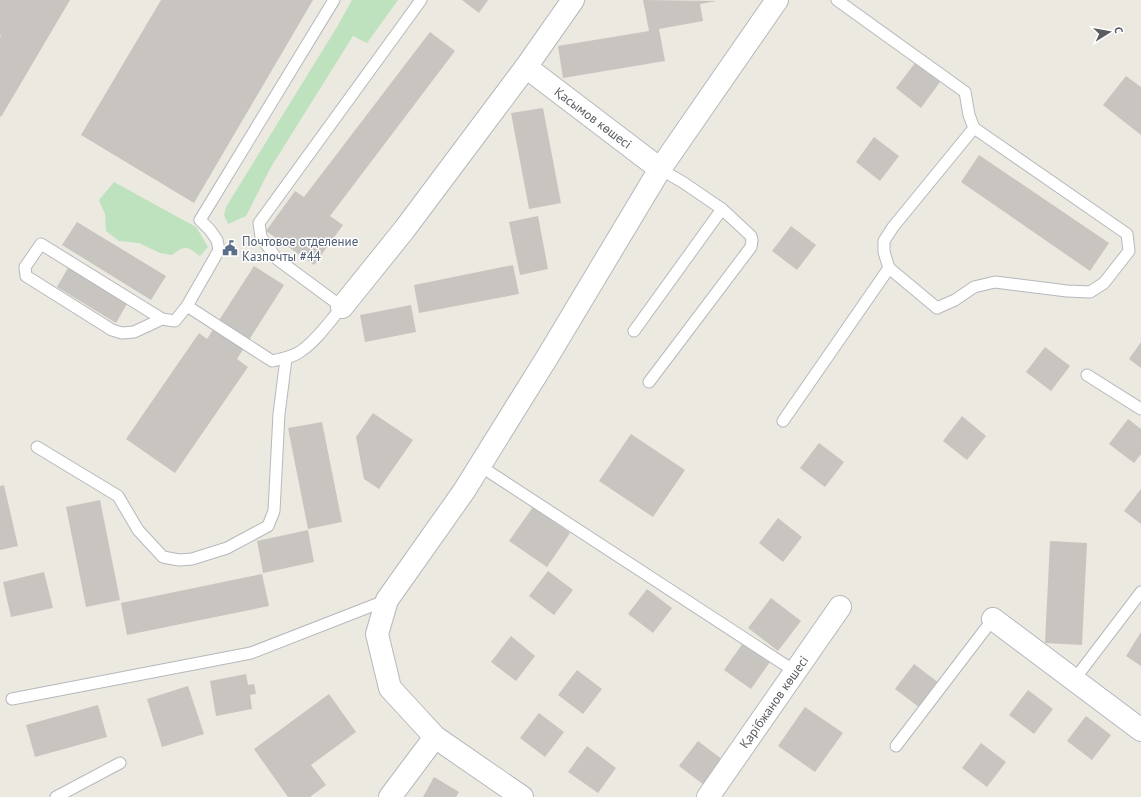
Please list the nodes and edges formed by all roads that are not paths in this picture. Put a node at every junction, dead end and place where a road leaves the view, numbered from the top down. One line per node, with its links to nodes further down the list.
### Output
1 (334, 0): 11 (lane)
2 (421, 0): 12 (lane)
3 (573, 0): 6 (street)
4 (777, 0): 8 (street)
5 (838, 0): 7 (lane)
6 (526, 66): 8 (street, Қасымов көшесі); 12 (street)
7 (974, 128): 10 (lane); 10 (lane)
8 (660, 169): 9 (lane); 21 (street)
9 (722, 209): 14 (lane); 17 (lane)
10 (889, 268): 19 (lane)
11 (186, 306): 13 (lane); 15 (lane)
12 (342, 307): 15 (lane)
13 (162, 319): 13 (lane)
14 (634, 331)
15 (286, 359): 20 (lane)
16 (1087, 375): 18 (lane)
17 (648, 382)
18 (1141, 409)
19 (783, 421)
20 (37, 447)
21 (480, 466): 23 (street); 26 (lane)
22 (1141, 592): 27 (lane)
23 (387, 600): 28 (lane); 30 (street)
24 (840, 608): 26 (street, Қарібжанов көшесі)
25 (993, 619): 27 (street); 31 (lane)
26 (796, 672): 36 (street, Қарібжанов көшесі)
27 (1074, 680): 29 (street)
28 (12, 699)
29 (1141, 730)
30 (435, 737): 34 (street); 35 (street)
31 (896, 746)
32 (120, 763): 33 (lane)
33 (56, 797)
34 (390, 797)
35 (522, 797)
36 (708, 797)

